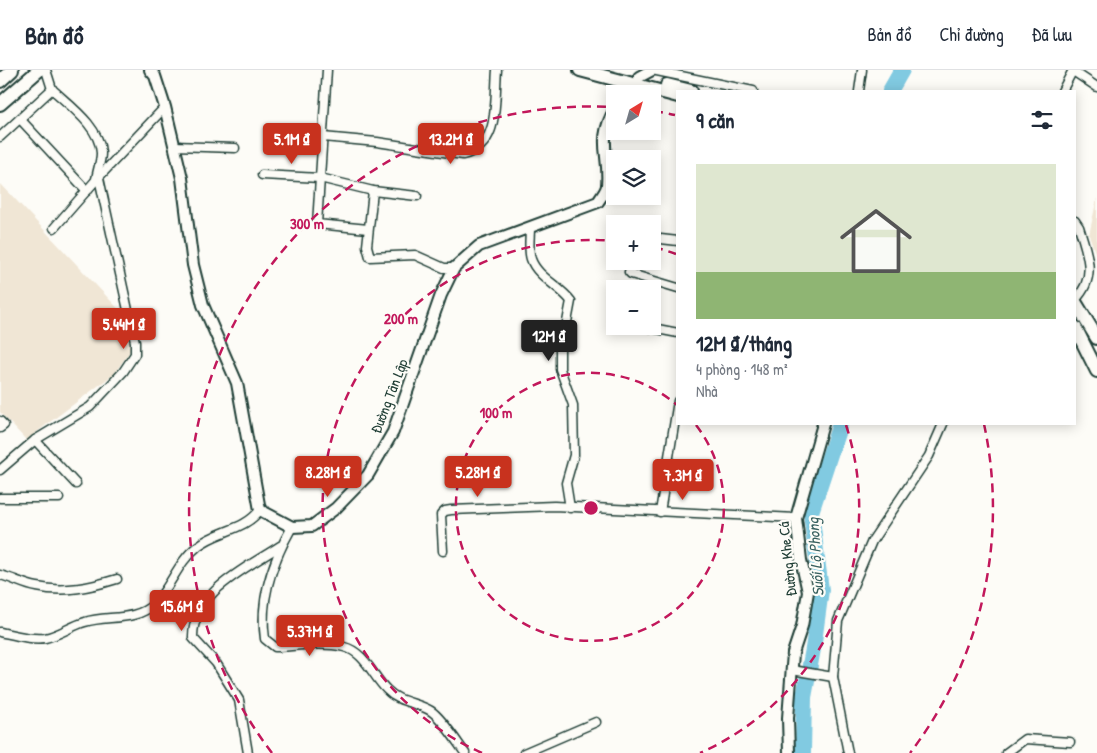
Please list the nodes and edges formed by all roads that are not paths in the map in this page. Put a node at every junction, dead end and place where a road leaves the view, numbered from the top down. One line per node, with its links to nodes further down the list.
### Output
1 (12, 70): 13 (main road)
2 (39, 70): 23 (main road)
3 (46, 70): 16 (street)
4 (150, 70): 24 (street)
5 (327, 70): 28 (street)
6 (497, 70): 28 (street)
7 (580, 70): 14 (main road)
8 (614, 70): 12 (main road)
9 (652, 70): 12 (street); 18 (street)
10 (862, 70): 19 (street)
11 (1073, 70): 15 (street); 20 (street)
12 (639, 77): 17 (main road)
13 (0, 81)
14 (616, 85)
15 (1097, 86)
16 (52, 89): 25 (street); 33 (street)
17 (687, 90)
18 (748, 90)
19 (858, 90)
20 (1063, 90)
21 (661, 94): 22 (main road)
22 (676, 96)
23 (0, 104)
24 (165, 107): 29 (street); 33 (street)
25 (20, 119): 27 (street); 34 (street)
26 (606, 127): 39 (street, Đường Tân Lập)
27 (0, 137)
28 (323, 137): 32 (street)
29 (174, 146): 30 (street); 65 (street)
30 (235, 148)
31 (262, 175): 32 (street)
32 (320, 178): 35 (street); 40 (street)
33 (97, 179): 34 (street); 59 (street)
34 (88, 191): 38 (street)
35 (373, 191): 36 (street); 40 (street)
36 (417, 196)
37 (1076, 222): 45 (street)
38 (54, 228)
39 (530, 228): 43 (street, Đường Tân Lập); 64 (street)
40 (368, 229): 43 (street)
41 (661, 239): 42 (street)
42 (676, 241)
43 (454, 268): 68 (street, Đường Tân Lập)
44 (630, 270): 46 (street)
45 (1094, 283): 47 (street)
46 (676, 287)
47 (1076, 300)
48 (1076, 303): 52 (main road)
49 (1076, 329): 53 (main road)
50 (661, 330): 51 (street)
51 (676, 333)
52 (1097, 338)
53 (1097, 371)
54 (676, 413): 66 (street)
55 (0, 421): 58 (street)
56 (822, 425): 67 (street, Đường Khe Cá)
57 (943, 425): 75 (street)
58 (0, 428)
59 (35, 440): 60 (street); 61 (street)
60 (0, 470)
61 (76, 484)
62 (0, 498): 63 (street)
63 (59, 498)
64 (570, 508): 66 (street); 70 (street)
65 (260, 510): 68 (street); 73 (street)
66 (660, 512): 67 (street)
67 (796, 518): 74 (street, Đường Khe Cá)
68 (292, 527): 69 (street)
69 (282, 545): 78 (street); 79 (street)
70 (443, 551)
71 (0, 575): 72 (street)
72 (118, 578)
73 (0, 632)
74 (797, 671): 75 (street); 81 (street, Đường Khe Cá)
75 (833, 678): 82 (street)
76 (596, 722): 80 (street)
77 (1070, 742): 83 (street)
78 (248, 753)
79 (465, 753)
80 (524, 753)
81 (789, 753)
82 (848, 753)
83 (1006, 753)

